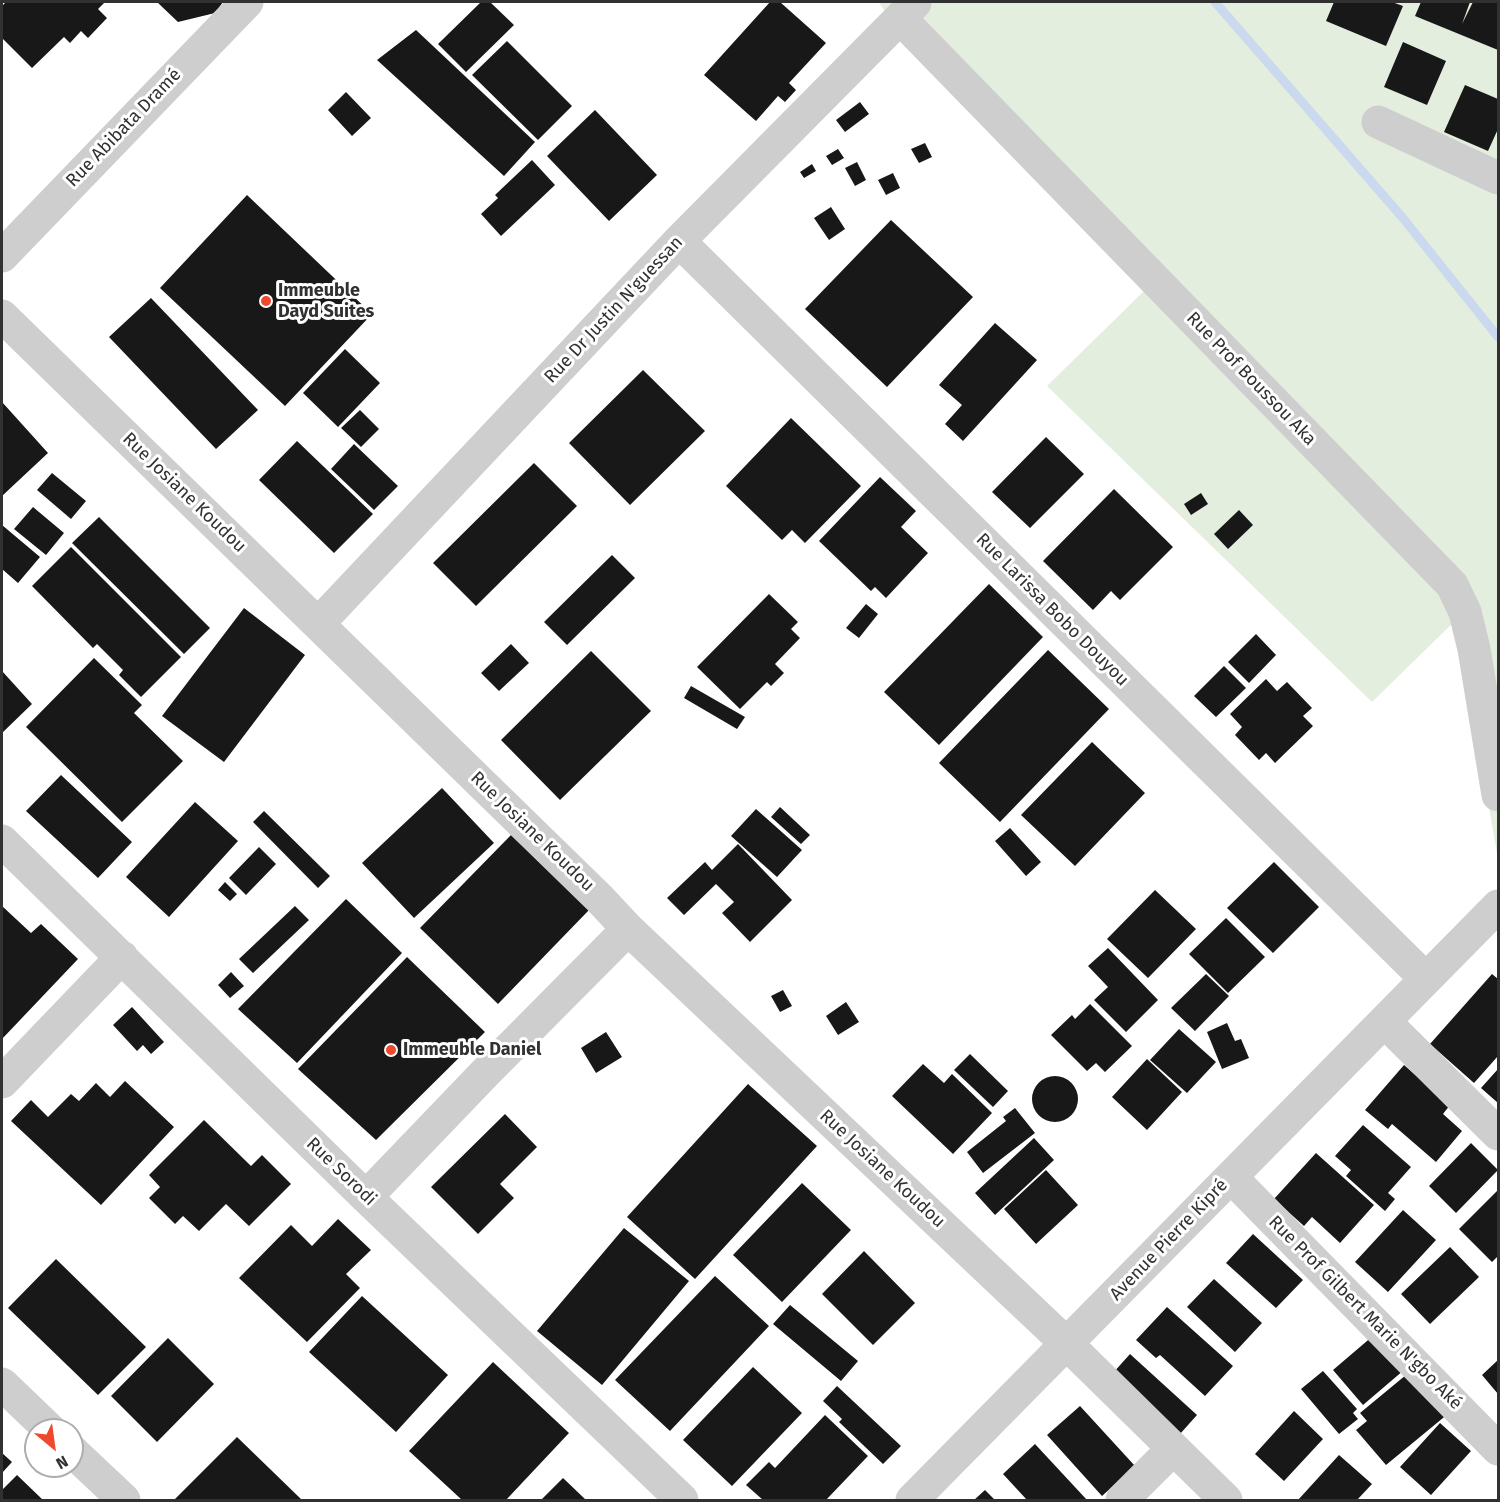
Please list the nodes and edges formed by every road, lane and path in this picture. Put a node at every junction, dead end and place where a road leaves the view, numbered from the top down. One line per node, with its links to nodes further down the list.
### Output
1 (247, 2): 6 (street, Rue Abibata Dramé)
2 (908, 10): 5 (street, Rue Dr Justin N'guessan); 9 (street, Rue Prof Boussou Aka)
3 (1378, 122): 4 (street)
4 (1498, 178)
5 (679, 241): 8 (street, Rue Dr Justin N'guessan); 14 (street, Rue Larissa Bobo Douyou)
6 (2, 256)
7 (2, 316): 8 (street, Rue Josiane Koudou)
8 (318, 624): 12 (street, Rue Josiane Koudou)
9 (1498, 795)
10 (2, 841): 13 (street, Rue Sorodi)
11 (1498, 906): 14 (street, Avenue Pierre Kipré)
12 (628, 929): 19 (street); 20 (street, Rue Josiane Koudou)
13 (122, 957): 16 (street); 19 (street, Rue Sorodi)
14 (1426, 979): 15 (street, Avenue Pierre Kipré)
15 (1385, 1022): 17 (street); 18 (street, Avenue Pierre Kipré)
16 (2, 1082)
17 (1498, 1134)
18 (1231, 1177): 20 (street, Avenue Pierre Kipré); 24 (street, Rue Prof Gilbert Marie N'gbo Aké)
19 (366, 1197): 27 (street, Rue Sorodi)
20 (1067, 1344): 23 (street, Rue Josiane Koudou); 28 (street, Avenue Pierre Kipré)
21 (2, 1383): 22 (street)
22 (38, 1418)
23 (1173, 1449): 29 (street); 30 (street, Rue Josiane Koudou)
24 (1498, 1449)
25 (84, 1462): 26 (street)
26 (124, 1500)
27 (682, 1500)
28 (912, 1500)
29 (1122, 1500)
30 (1226, 1500)

